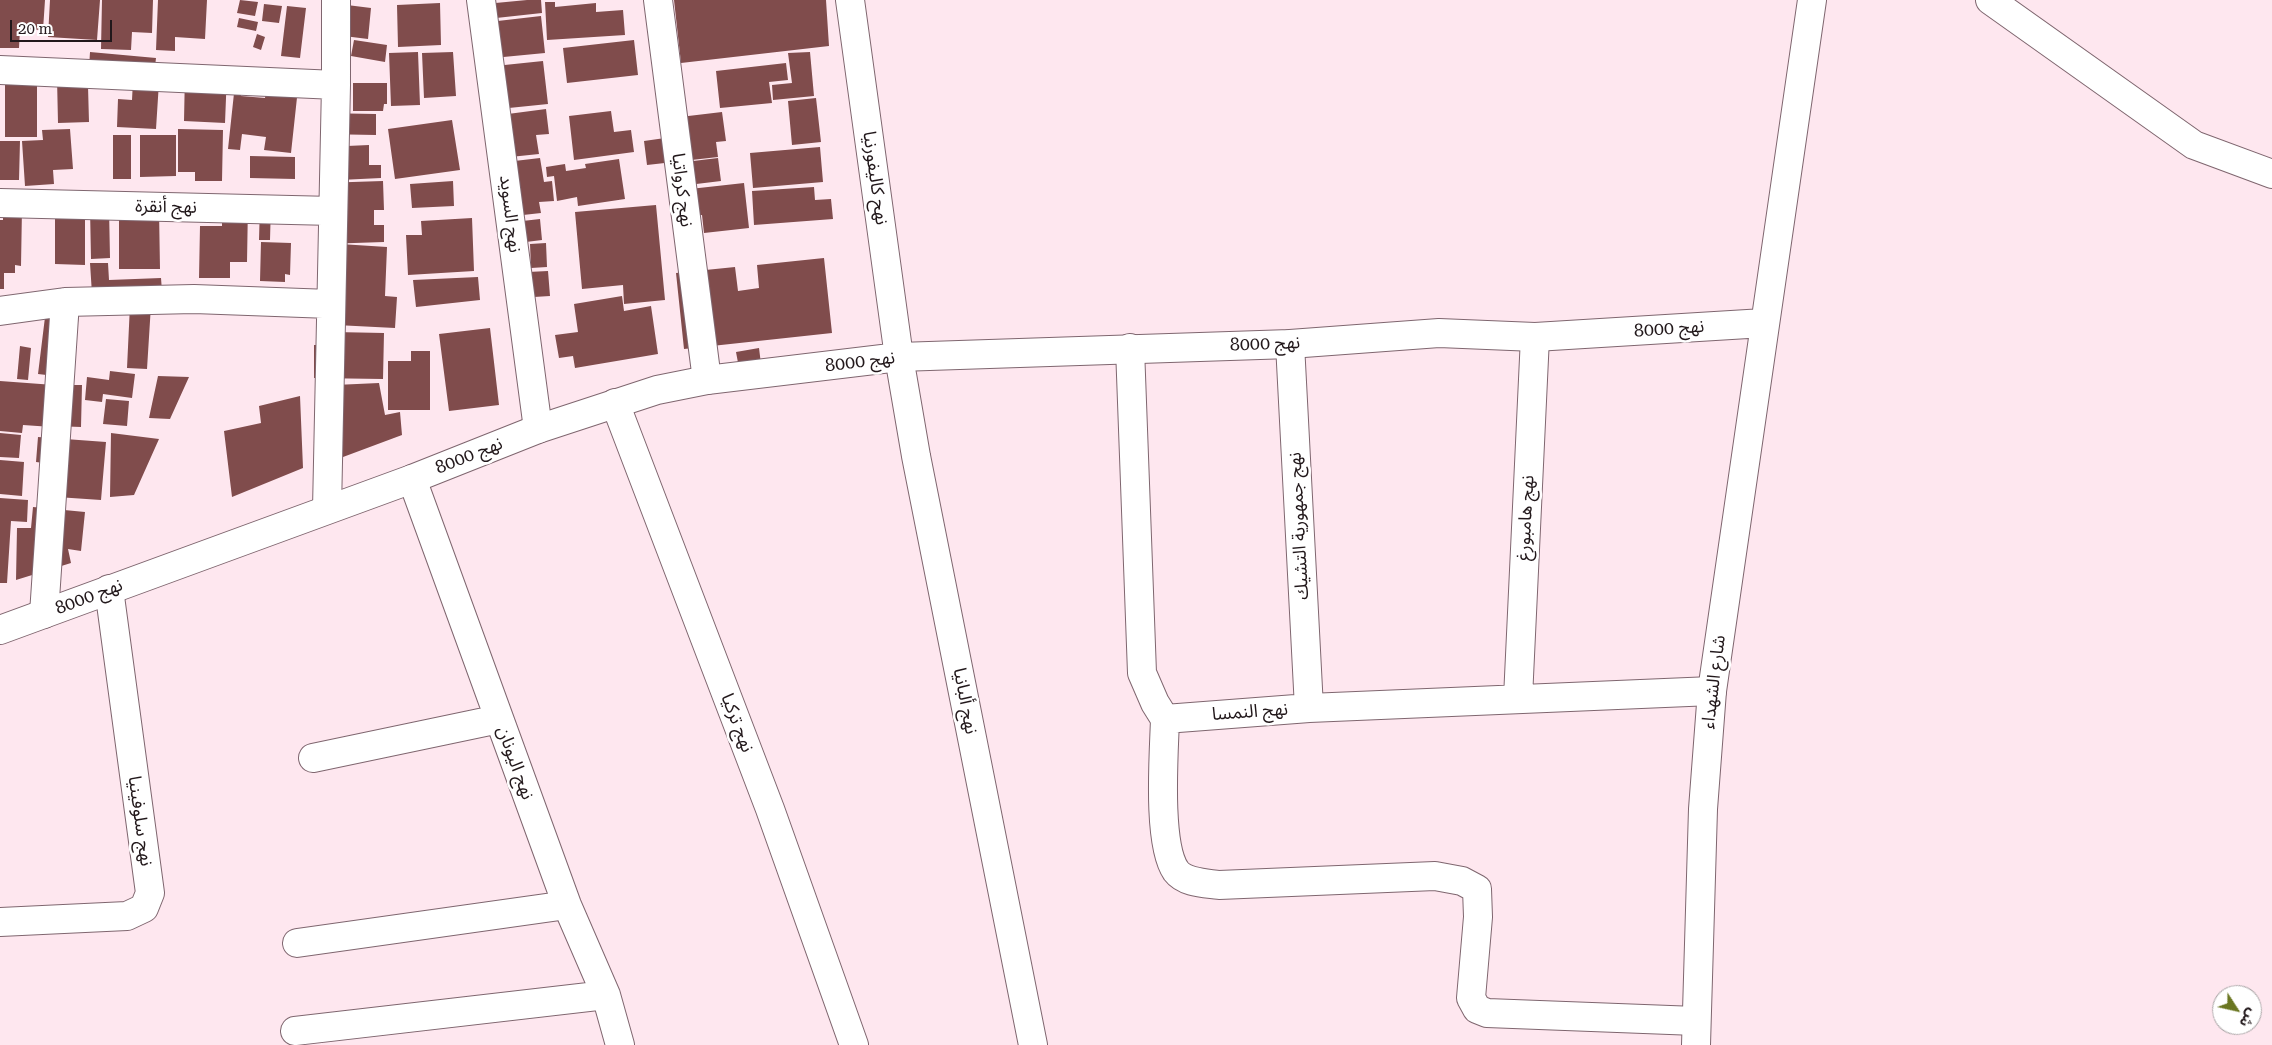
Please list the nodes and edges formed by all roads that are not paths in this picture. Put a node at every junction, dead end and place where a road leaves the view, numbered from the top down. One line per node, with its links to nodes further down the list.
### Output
1 (336, 0): 8 (street)
2 (482, 0): 22 (street, نهج السويد)
3 (658, 0): 20 (street, نهج كرواتيا)
4 (850, 0): 19 (street, نهح كاليفورنيا)
5 (1812, 0): 15 (street, شارع الشهداء)
6 (1990, 0): 9 (street)
7 (0, 70): 8 (street)
8 (336, 85): 11 (street)
9 (2272, 174)
10 (0, 203): 11 (street, نهج أنقرة)
11 (333, 211): 13 (street)
12 (65, 302): 13 (street); 14 (street); 26 (street)
13 (330, 304): 24 (street)
14 (0, 311)
15 (1764, 323): 16 (street, نهج 8000); 28 (street, شارع الشهداء)
16 (1534, 337): 17 (street, نهج 8000); 29 (street, نهج هامبورغ)
17 (1290, 344): 18 (street, نهج 8000); 30 (street, نهج جمهورية التشيك)
18 (1130, 348): 19 (street, نهج 8000); 31 (street)
19 (899, 357): 20 (street, نهج 8000); 42 (street, نهج ألبانيا)
20 (707, 380): 21 (street, نهج 8000)
21 (615, 403): 22 (street, نهج 8000); 41 (street, نهج تركيا)
22 (538, 429): 23 (street, نهج 8000)
23 (412, 479): 24 (street, نهج 8000); 32 (street, نهج اليونان)
24 (327, 509): 25 (street, نهج 8000)
25 (109, 589): 26 (street, نهج 8000); 35 (street, نهج سلوفينيا)
26 (44, 614): 27 (street, نهج 8000)
27 (0, 630)
28 (1712, 691): 29 (street, نهج النمسا); 39 (street, شارع الشهداء)
29 (1518, 698): 30 (street, نهج النمسا)
30 (1309, 708): 31 (street, نهج النمسا)
31 (1165, 718): 39 (street)
32 (499, 719): 33 (street); 34 (street, نهج اليونان)
33 (313, 758)
34 (567, 905): 36 (street); 37 (street, نهج اليونان)
35 (0, 922)
36 (297, 943)
37 (606, 994): 38 (street); 40 (street, نهج اليونان)
38 (295, 1031)
39 (1696, 1033)
40 (620, 1045)
41 (854, 1045)
42 (1033, 1045)

